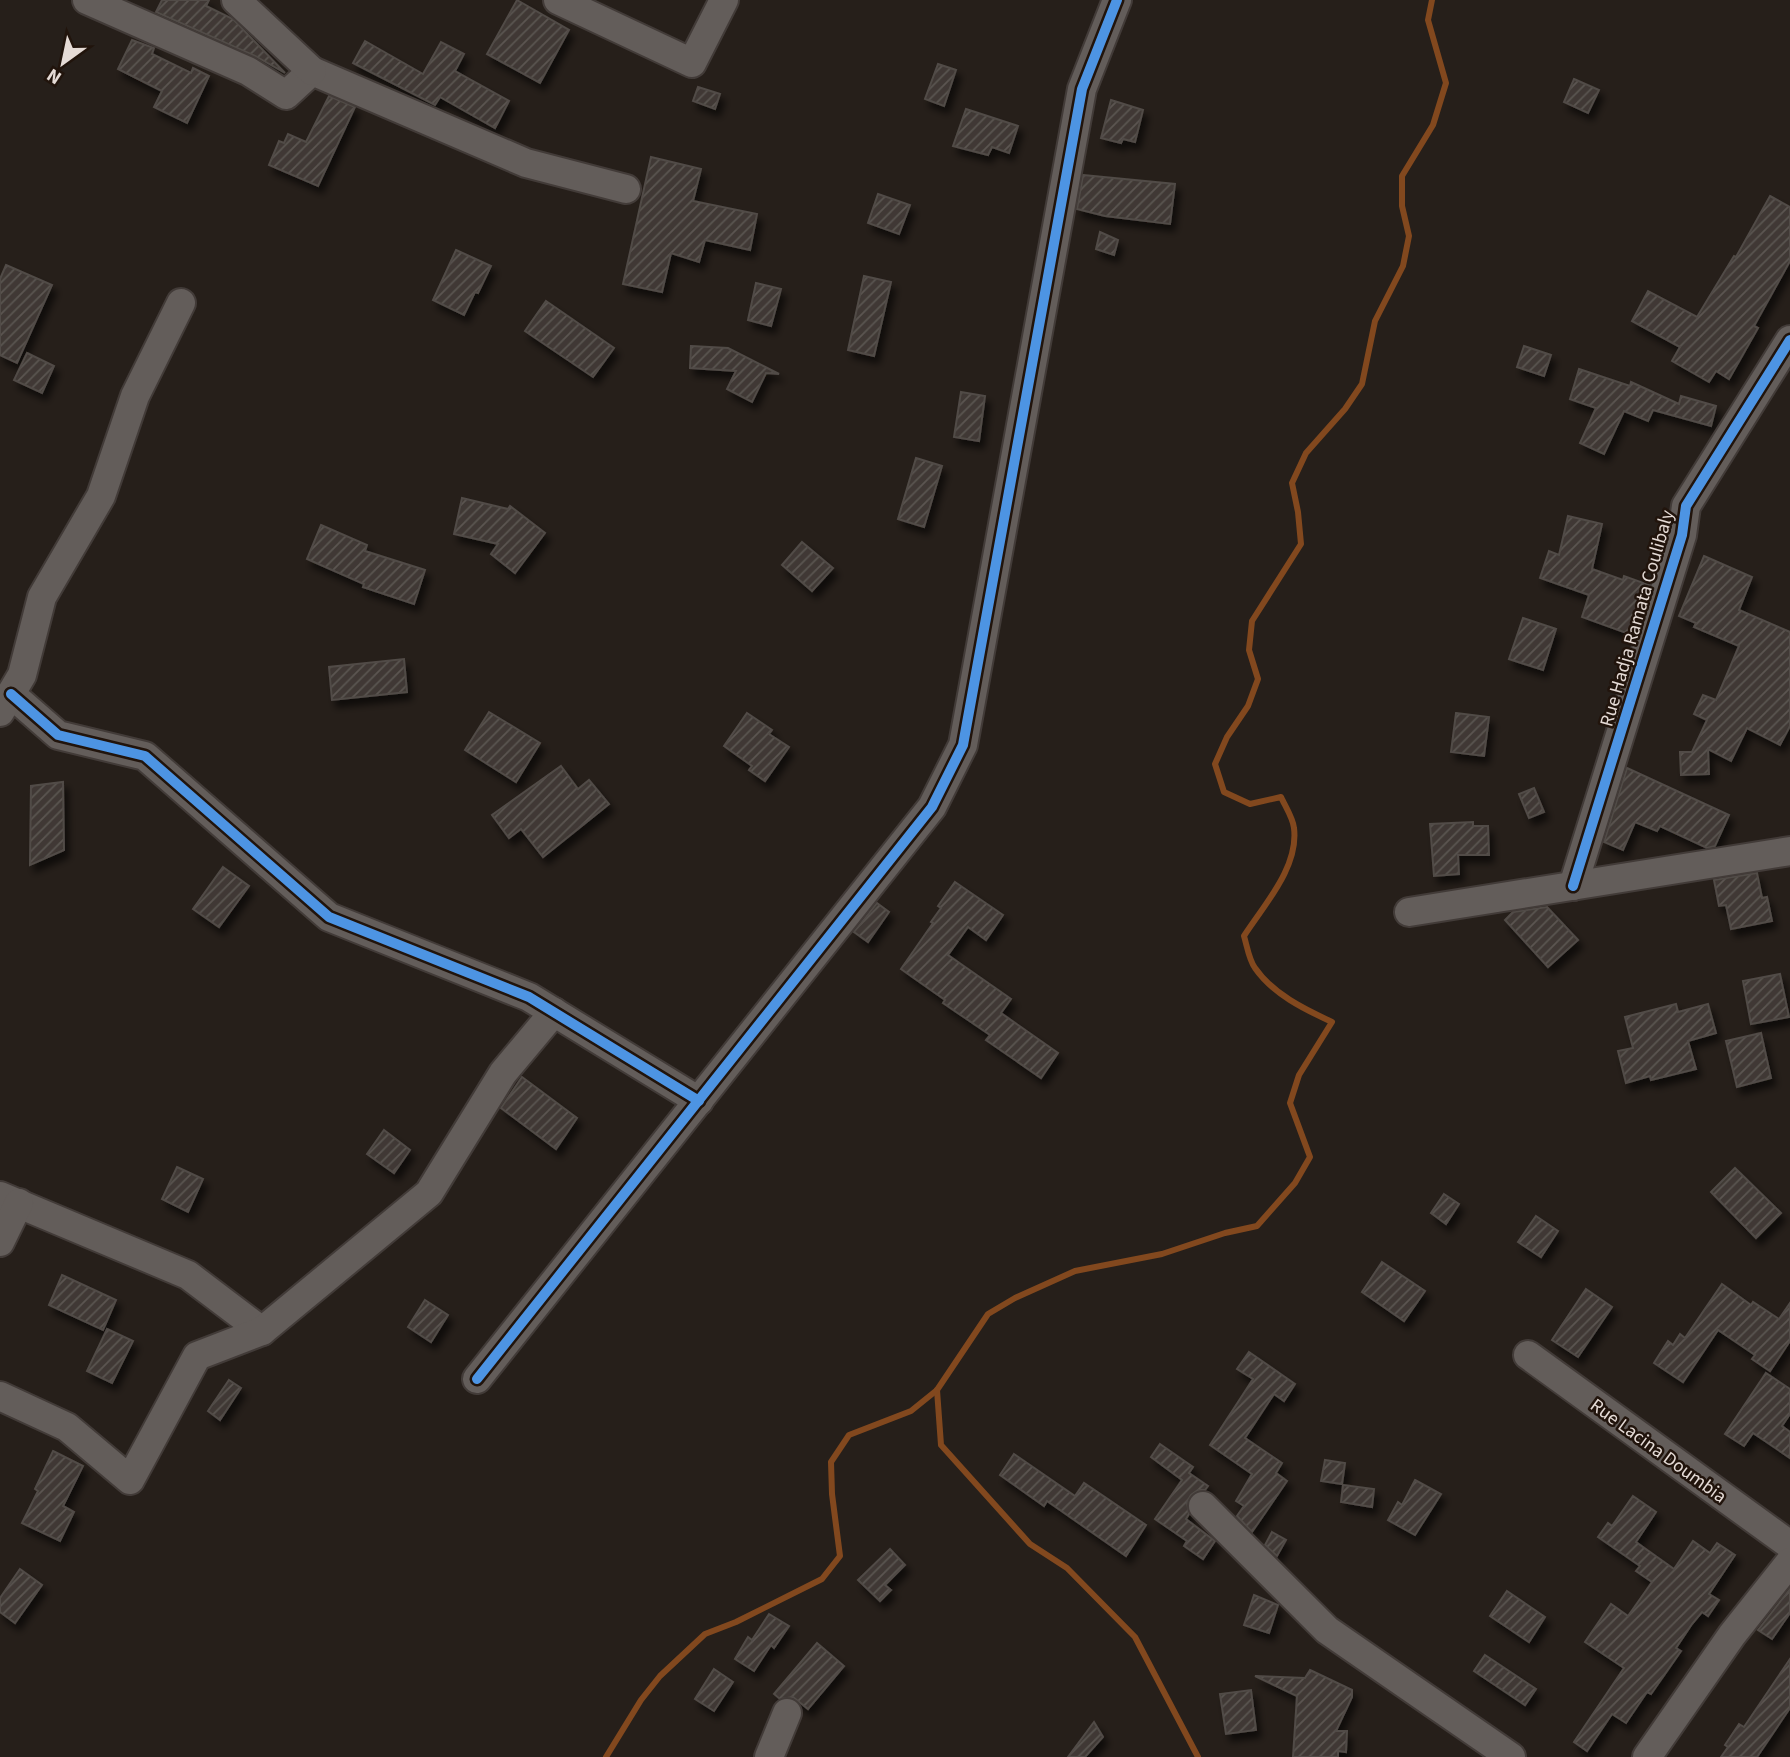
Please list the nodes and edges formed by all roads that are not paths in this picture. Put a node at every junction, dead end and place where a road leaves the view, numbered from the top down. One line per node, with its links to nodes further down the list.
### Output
1 (87, 0): 6 (street)
2 (236, 0): 6 (street)
3 (558, 0): 4 (street)
4 (724, 0)
5 (1117, 0): 15 (street)
6 (312, 71): 7 (street)
7 (626, 189)
8 (181, 303): 10 (street)
9 (1790, 340): 12 (street, Rue Hadja Ramata Coulibaly)
10 (5, 703): 14 (street)
11 (1790, 850): 12 (street)
12 (1573, 886): 13 (street)
13 (1409, 912)
14 (554, 1012): 15 (street); 18 (street)
15 (699, 1101): 20 (street)
16 (9, 1200): 17 (street); 18 (street)
17 (0, 1242)
18 (262, 1331): 21 (street)
19 (1528, 1355): 23 (street, Rue Lacina Doumbia)
20 (477, 1380)
21 (0, 1396)
22 (1203, 1506): 27 (street)
23 (1790, 1545)
24 (1790, 1562): 28 (street)
25 (787, 1713): 26 (street)
26 (769, 1757)
27 (1510, 1757)
28 (1647, 1757)

